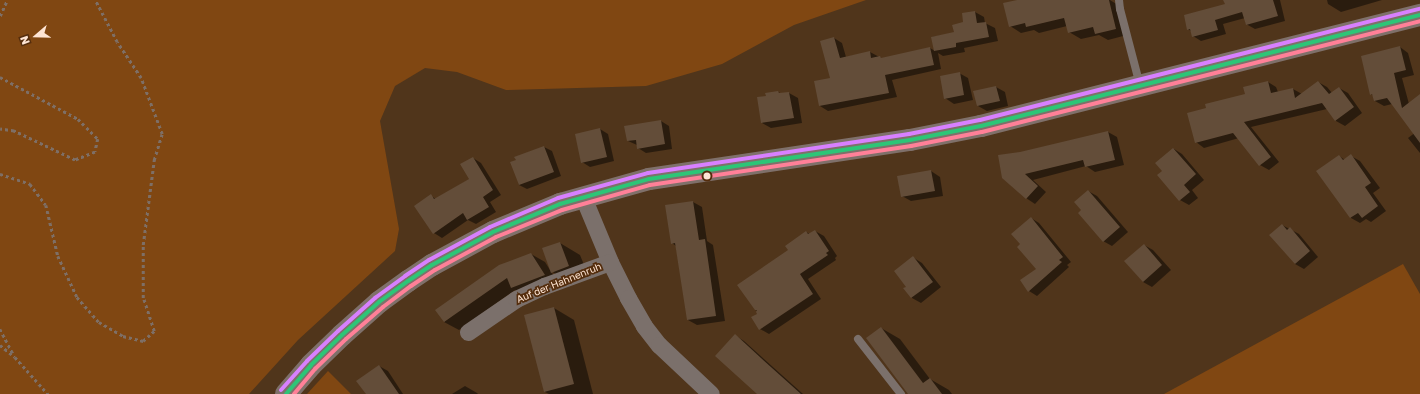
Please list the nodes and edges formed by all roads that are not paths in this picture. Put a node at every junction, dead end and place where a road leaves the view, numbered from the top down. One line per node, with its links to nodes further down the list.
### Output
1 (1119, 0): 3 (lane)
2 (1420, 15): 3 (main road)
3 (1140, 86): 4 (main road)
4 (583, 197): 5 (street, Auf der Hahnenruh); 8 (main road)
5 (610, 262): 6 (street, Auf der Hahnenruh); 9 (street, Auf der Hahnenruh)
6 (468, 332)
7 (858, 339): 10 (lane)
8 (286, 394)
9 (711, 394)
10 (901, 394)

